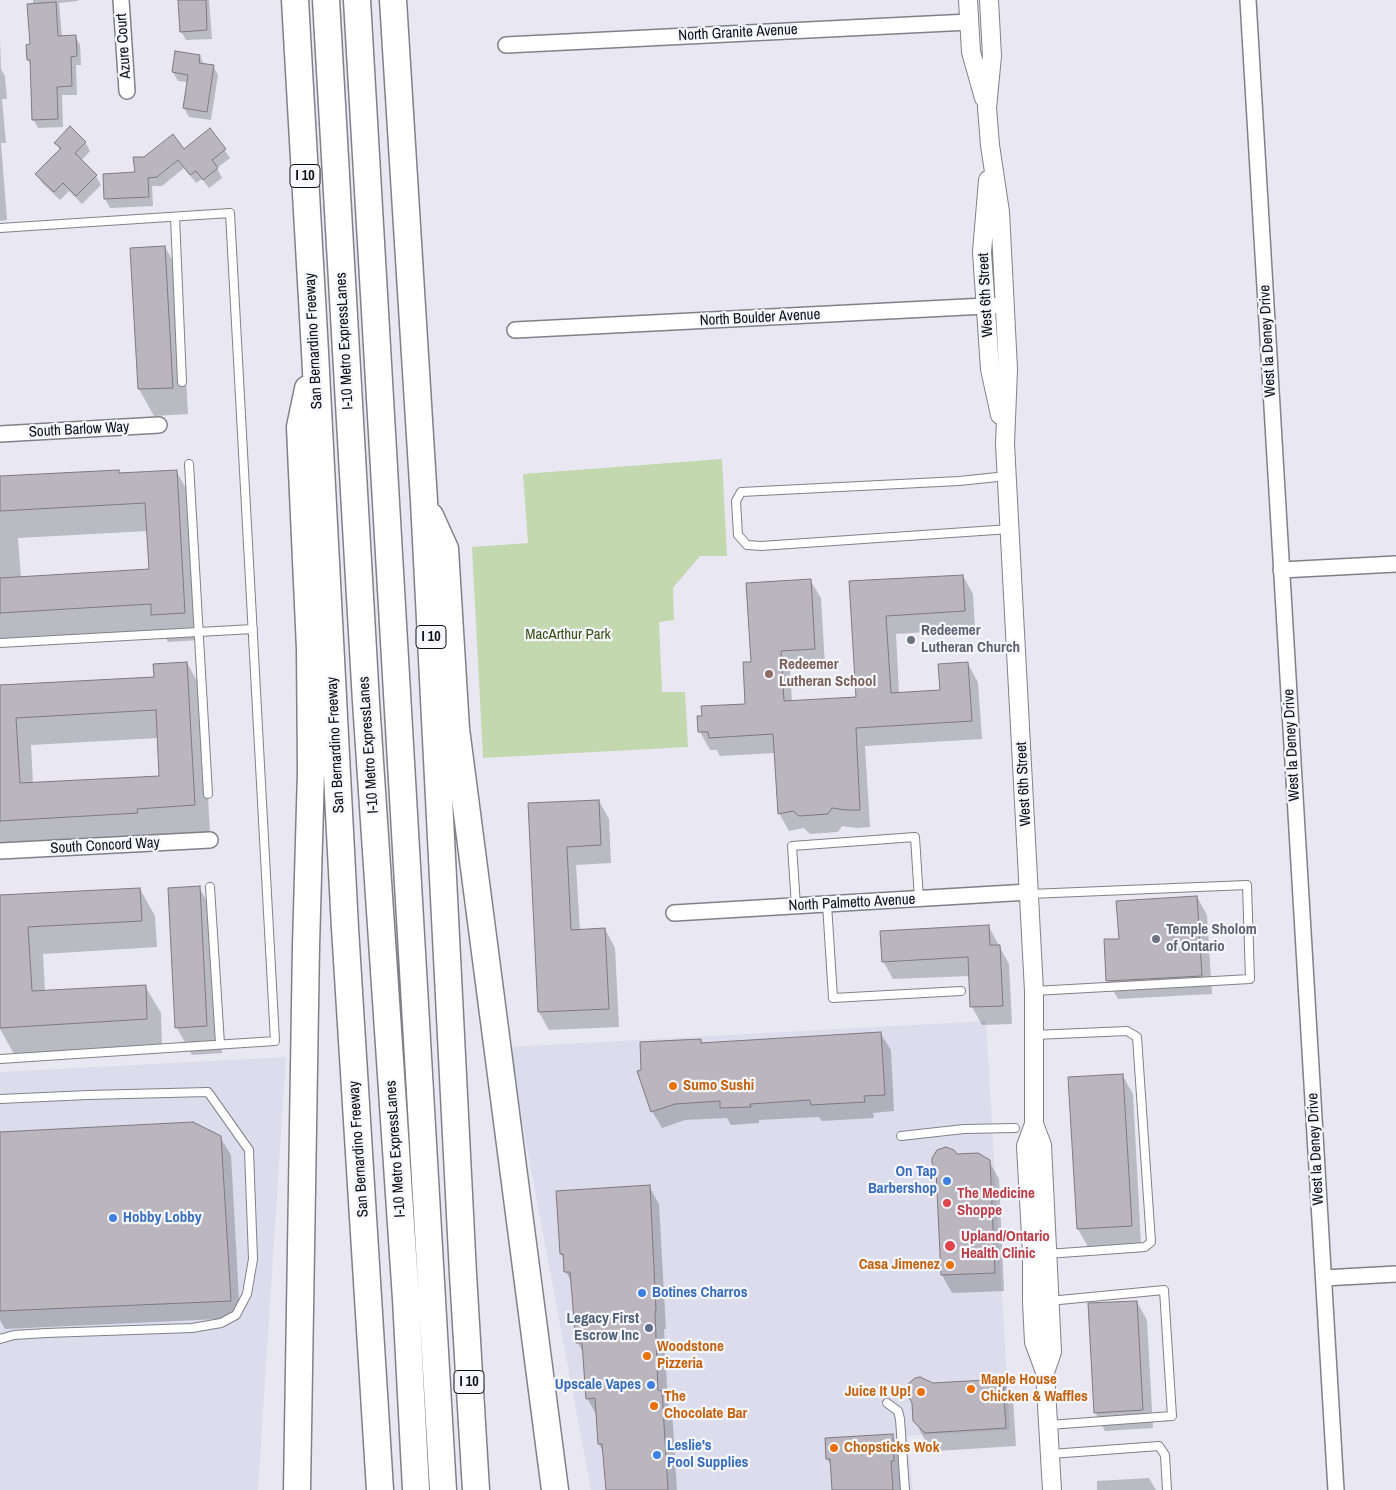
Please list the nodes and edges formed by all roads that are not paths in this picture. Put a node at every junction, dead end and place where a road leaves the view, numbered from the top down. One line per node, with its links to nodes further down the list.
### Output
1 (122, 0): 11 (street, Azure Court)
2 (295, 0): 19 (highway, San Bernardino Freeway / I 10)
3 (326, 0): 33 (highway, I-10 Metro ExpressLanes)
4 (357, 0): 34 (highway, I-10 Metro ExpressLanes)
5 (393, 0): 26 (highway, I 10)
6 (968, 0): 9 (street, West 6th Street)
7 (989, 0): 12 (street, West 6th Street)
8 (1248, 0): 29 (street, West la Deney Drive)
9 (969, 22): 10 (street, North Granite Avenue); 12 (street, West 6th Street)
10 (506, 45)
11 (127, 92)
12 (987, 108): 13 (street, West 6th Street)
13 (990, 145): 16 (street, West 6th Street); 17 (street, West 6th Street)
14 (175, 217): 15 (lane); 20 (lane); 30 (lane)
15 (0, 228)
16 (986, 306): 17 (street, North Boulder Avenue); 18 (street, North Boulder Avenue); 23 (street, West 6th Street)
17 (1005, 306): 23 (street, West 6th Street)
18 (515, 330)
19 (315, 352): 44 (highway, San Bernardino Freeway / I 10); 64 (highway)
20 (182, 382)
21 (159, 425): 22 (street, South Barlow Way)
22 (0, 434)
23 (1005, 444): 25 (street, West 6th Street)
24 (189, 464): 31 (lane)
25 (1007, 476): 27 (street, West 6th Street); 27 (lane)
26 (424, 501): 55 (highway, I 10); 69 (highway)
27 (1010, 529): 39 (street, West 6th Street)
28 (1396, 564): 29 (street)
29 (1281, 570): 57 (street, West la Deney Drive)
30 (253, 629): 31 (lane); 48 (lane)
31 (199, 632): 32 (lane); 35 (lane)
32 (0, 643)
33 (366, 702): 44 (highway); 66 (highway, I-10 Metro ExpressLanes)
34 (402, 783): 55 (highway); 67 (highway, I-10 Metro ExpressLanes)
35 (208, 794)
36 (210, 840): 37 (street, South Concord Way)
37 (0, 851)
38 (210, 887): 48 (lane)
39 (1030, 893): 40 (street, North Palmetto Avenue); 46 (street, West 6th Street); 46 (lane)
40 (919, 899): 41 (street, North Palmetto Avenue); 42 (lane)
41 (827, 904): 42 (street, North Palmetto Avenue); 45 (lane)
42 (796, 906): 43 (street, North Palmetto Avenue)
43 (674, 913)
44 (345, 928): 65 (highway, San Bernardino Freeway / I 10)
45 (961, 991)
46 (1034, 991): 47 (street, West 6th Street)
47 (1034, 1035): 51 (street, West 6th Street); 54 (lane)
48 (220, 1044): 49 (lane)
49 (0, 1059)
50 (0, 1100): 59 (lane)
51 (1034, 1124): 54 (street, West 6th Street); 60 (street, West 6th Street)
52 (1014, 1128): 53 (lane)
53 (901, 1136)
54 (1047, 1254): 58 (street, West 6th Street)
55 (463, 1274): 68 (highway, I 10)
56 (1396, 1274): 57 (street)
57 (1324, 1278): 73 (street, West la Deney Drive)
58 (1049, 1300): 60 (street, West 6th Street); 62 (lane)
59 (0, 1339)
60 (1045, 1372): 62 (street, West 6th Street)
61 (887, 1403): 70 (lane)
62 (1049, 1425): 63 (street, West 6th Street)
63 (1051, 1454): 71 (street, West 6th Street); 72 (lane)
64 (296, 1490)
65 (380, 1490)
66 (416, 1490)
67 (443, 1490)
68 (476, 1490)
69 (555, 1490)
70 (905, 1490)
71 (1052, 1490)
72 (1167, 1490)
73 (1336, 1490)

